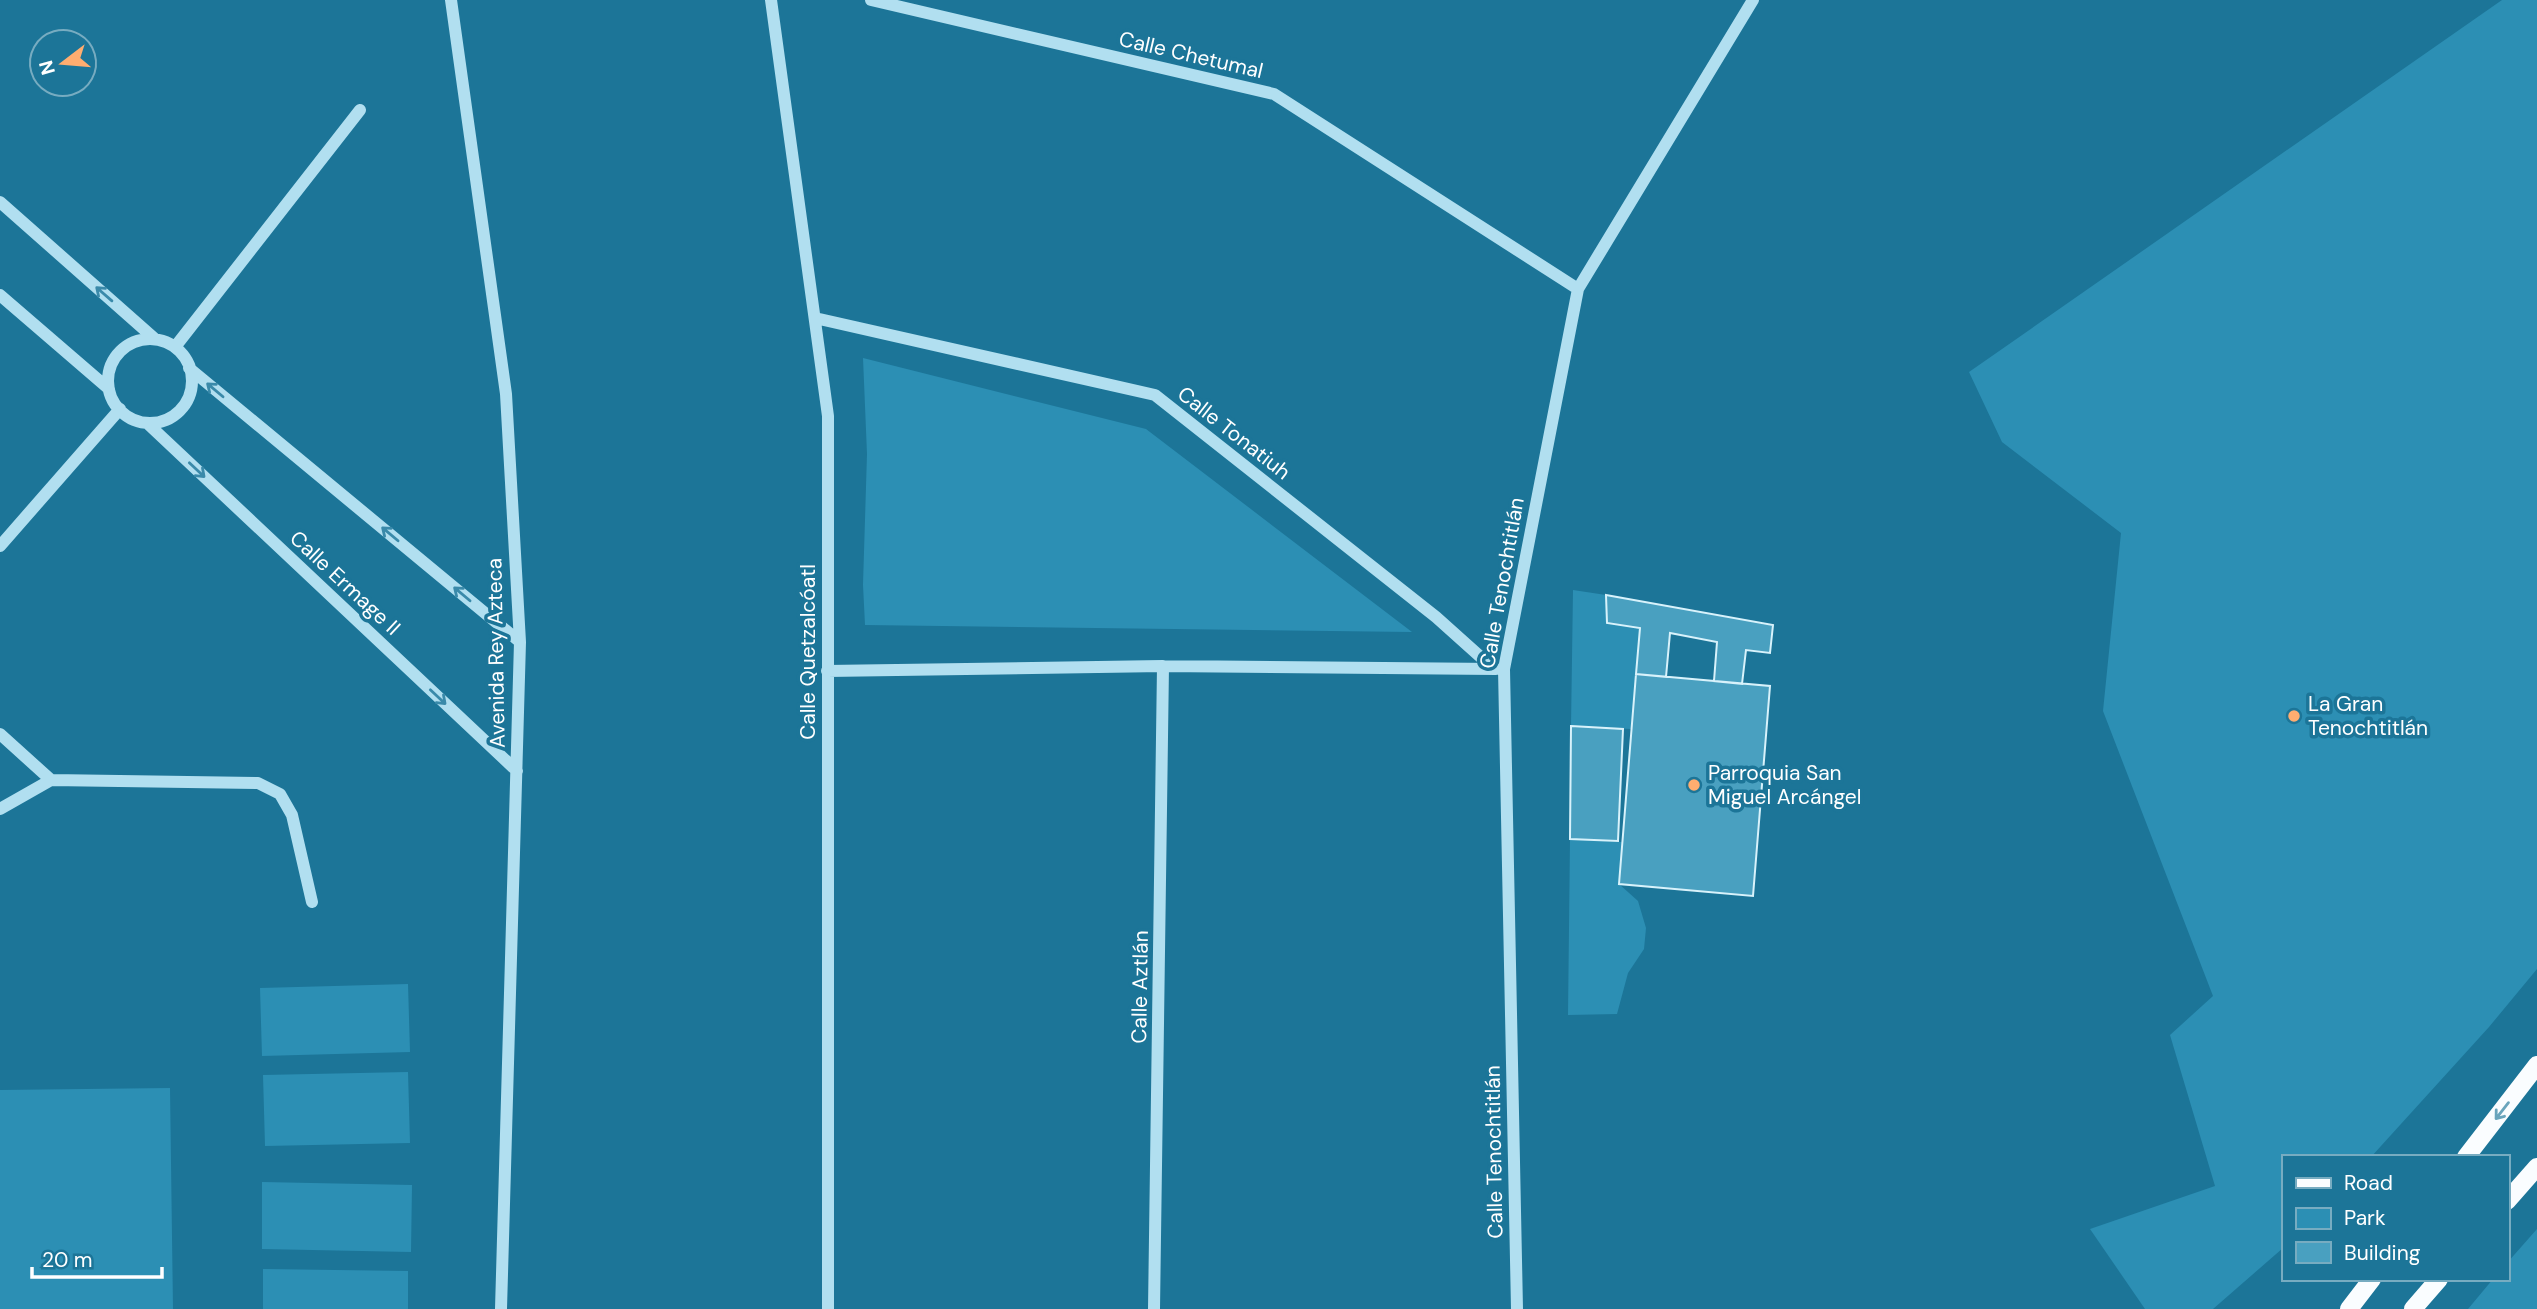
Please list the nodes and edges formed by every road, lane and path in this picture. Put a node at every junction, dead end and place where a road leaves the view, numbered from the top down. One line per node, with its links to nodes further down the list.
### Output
1 (451, 0): 17 (street, Avenida Rey Azteca)
2 (771, 0): 9 (street, Calle Quetzalcóatl)
3 (871, 0): 7 (street, Calle Chetumal)
4 (1753, 0): 7 (street, Calle Tenochtitlán)
5 (360, 110): 11 (street)
6 (0, 202): 10 (street, one-way to 6)
7 (1578, 289): 19 (street, Calle Tenochtitlán)
8 (0, 295): 13 (street)
9 (815, 318): 19 (street, Calle Tonatiuh); 20 (street, Calle Quetzalcóatl)
10 (155, 339): 11 (street); 13 (street)
11 (175, 347): 12 (street)
12 (189, 368): 15 (street); 17 (street, one-way to 12)
13 (109, 389): 14 (street)
14 (120, 410): 15 (street); 16 (street)
15 (147, 423): 22 (street, Calle Ermage II, one-way to 22)
16 (0, 546)
17 (520, 642): 22 (street, Avenida Rey Azteca)
18 (1163, 666): 19 (street); 20 (street); 34 (street, Calle Aztlán)
19 (1499, 669): 35 (street, Calle Tenochtitlán)
20 (827, 671): 33 (street, Calle Quetzalcóatl)
21 (0, 734): 23 (street)
22 (517, 771): 32 (street, Avenida Rey Azteca)
23 (51, 780): 24 (street); 25 (street)
24 (0, 809)
25 (312, 902)
26 (2537, 1065): 27 (main road, one-way to 27)
27 (2468, 1155)
28 (2537, 1167): 29 (main road)
29 (2509, 1199)
30 (2370, 1281): 36 (main road)
31 (2437, 1281): 37 (main road)
32 (501, 1309)
33 (828, 1309)
34 (1154, 1309)
35 (1517, 1309)
36 (2349, 1309)
37 (2413, 1309)

